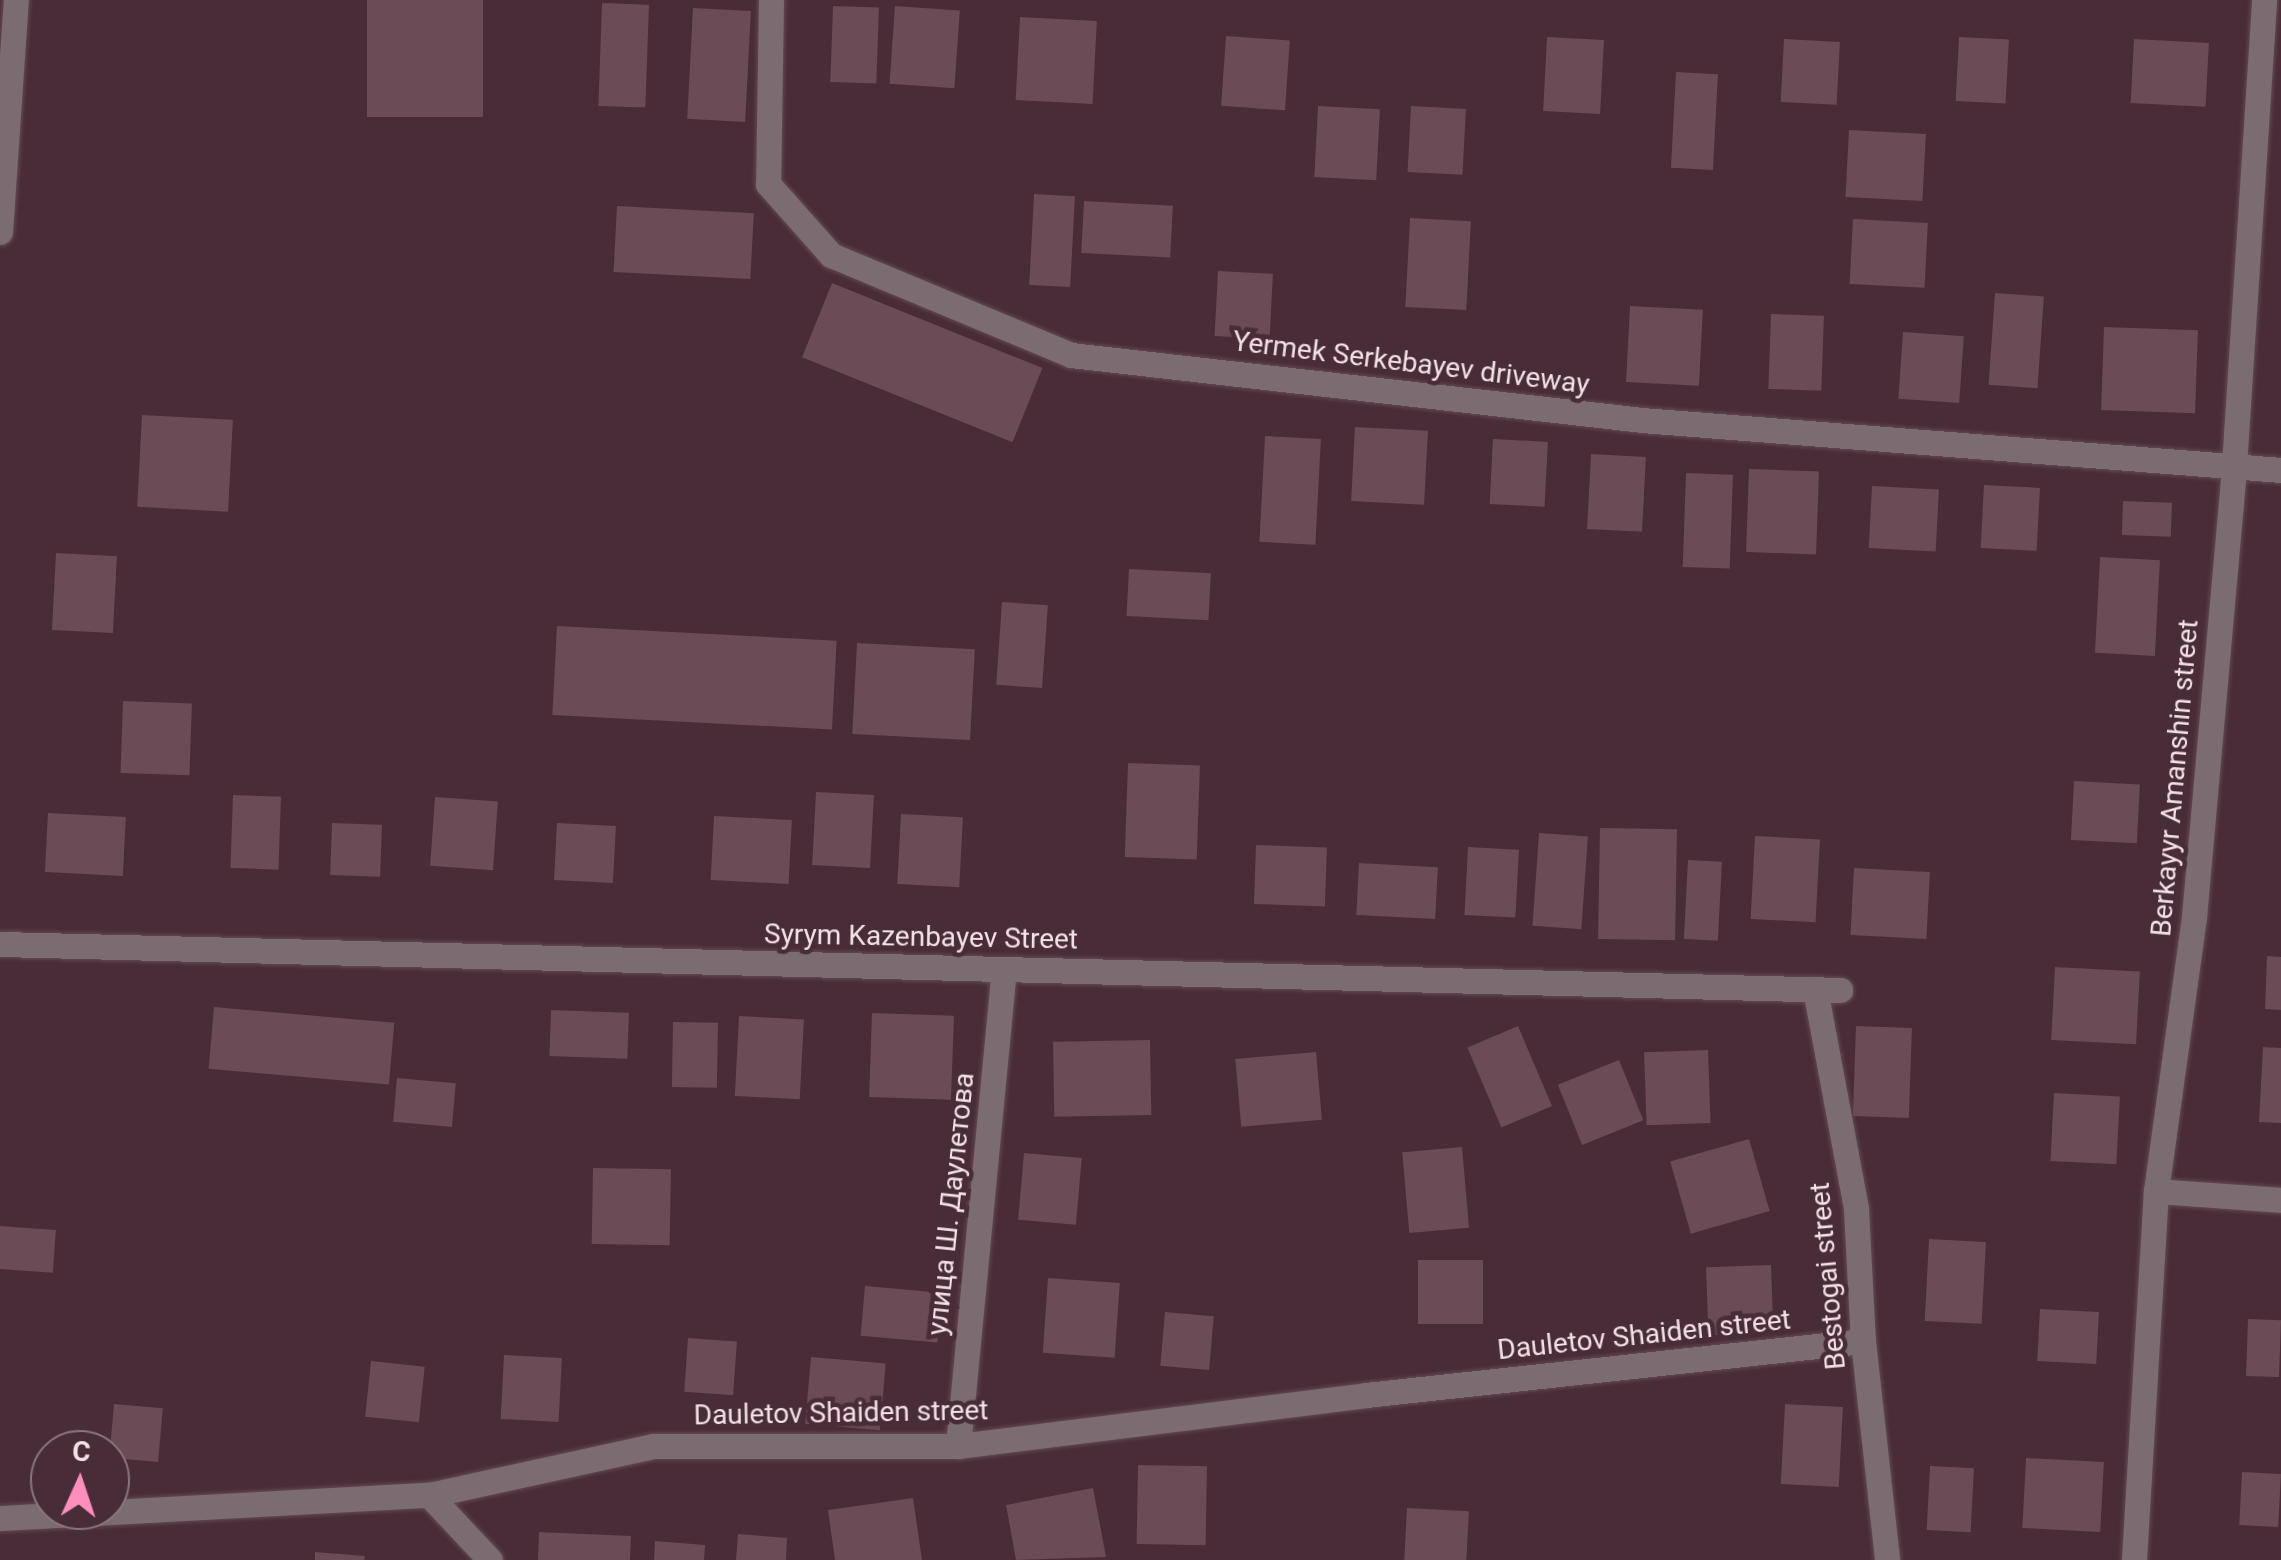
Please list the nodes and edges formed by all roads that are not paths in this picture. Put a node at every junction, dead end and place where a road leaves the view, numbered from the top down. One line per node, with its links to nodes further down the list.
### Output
1 (16, 0): 4 (street)
2 (771, 0): 5 (street, Yermek Serkebayev driveway)
3 (2264, 0): 5 (street, Berkayyr Amanshin street)
4 (0, 232)
5 (2234, 466): 6 (street, Yermek Serkebayev driveway); 10 (street, Berkayyr Amanshin street)
6 (2281, 470)
7 (0, 944): 8 (street, Syrym Kazenbayev Street)
8 (1004, 969): 9 (street, Syrym Kazenbayev Street); 13 (street, улица Ш. Даулетова)
9 (1828, 989): 12 (street, Bestogai street)
10 (2156, 1191): 11 (street); 18 (street, Berkayyr Amanshin street)
11 (2281, 1200)
12 (1863, 1341): 13 (street, Dauletov Shaiden street); 17 (street, Bestogai street)
13 (958, 1446): 14 (street, Dauletov Shaiden street)
14 (429, 1495): 15 (street, Dauletov Shaiden street); 16 (street)
15 (0, 1518)
16 (490, 1560)
17 (1887, 1560)
18 (2134, 1560)

